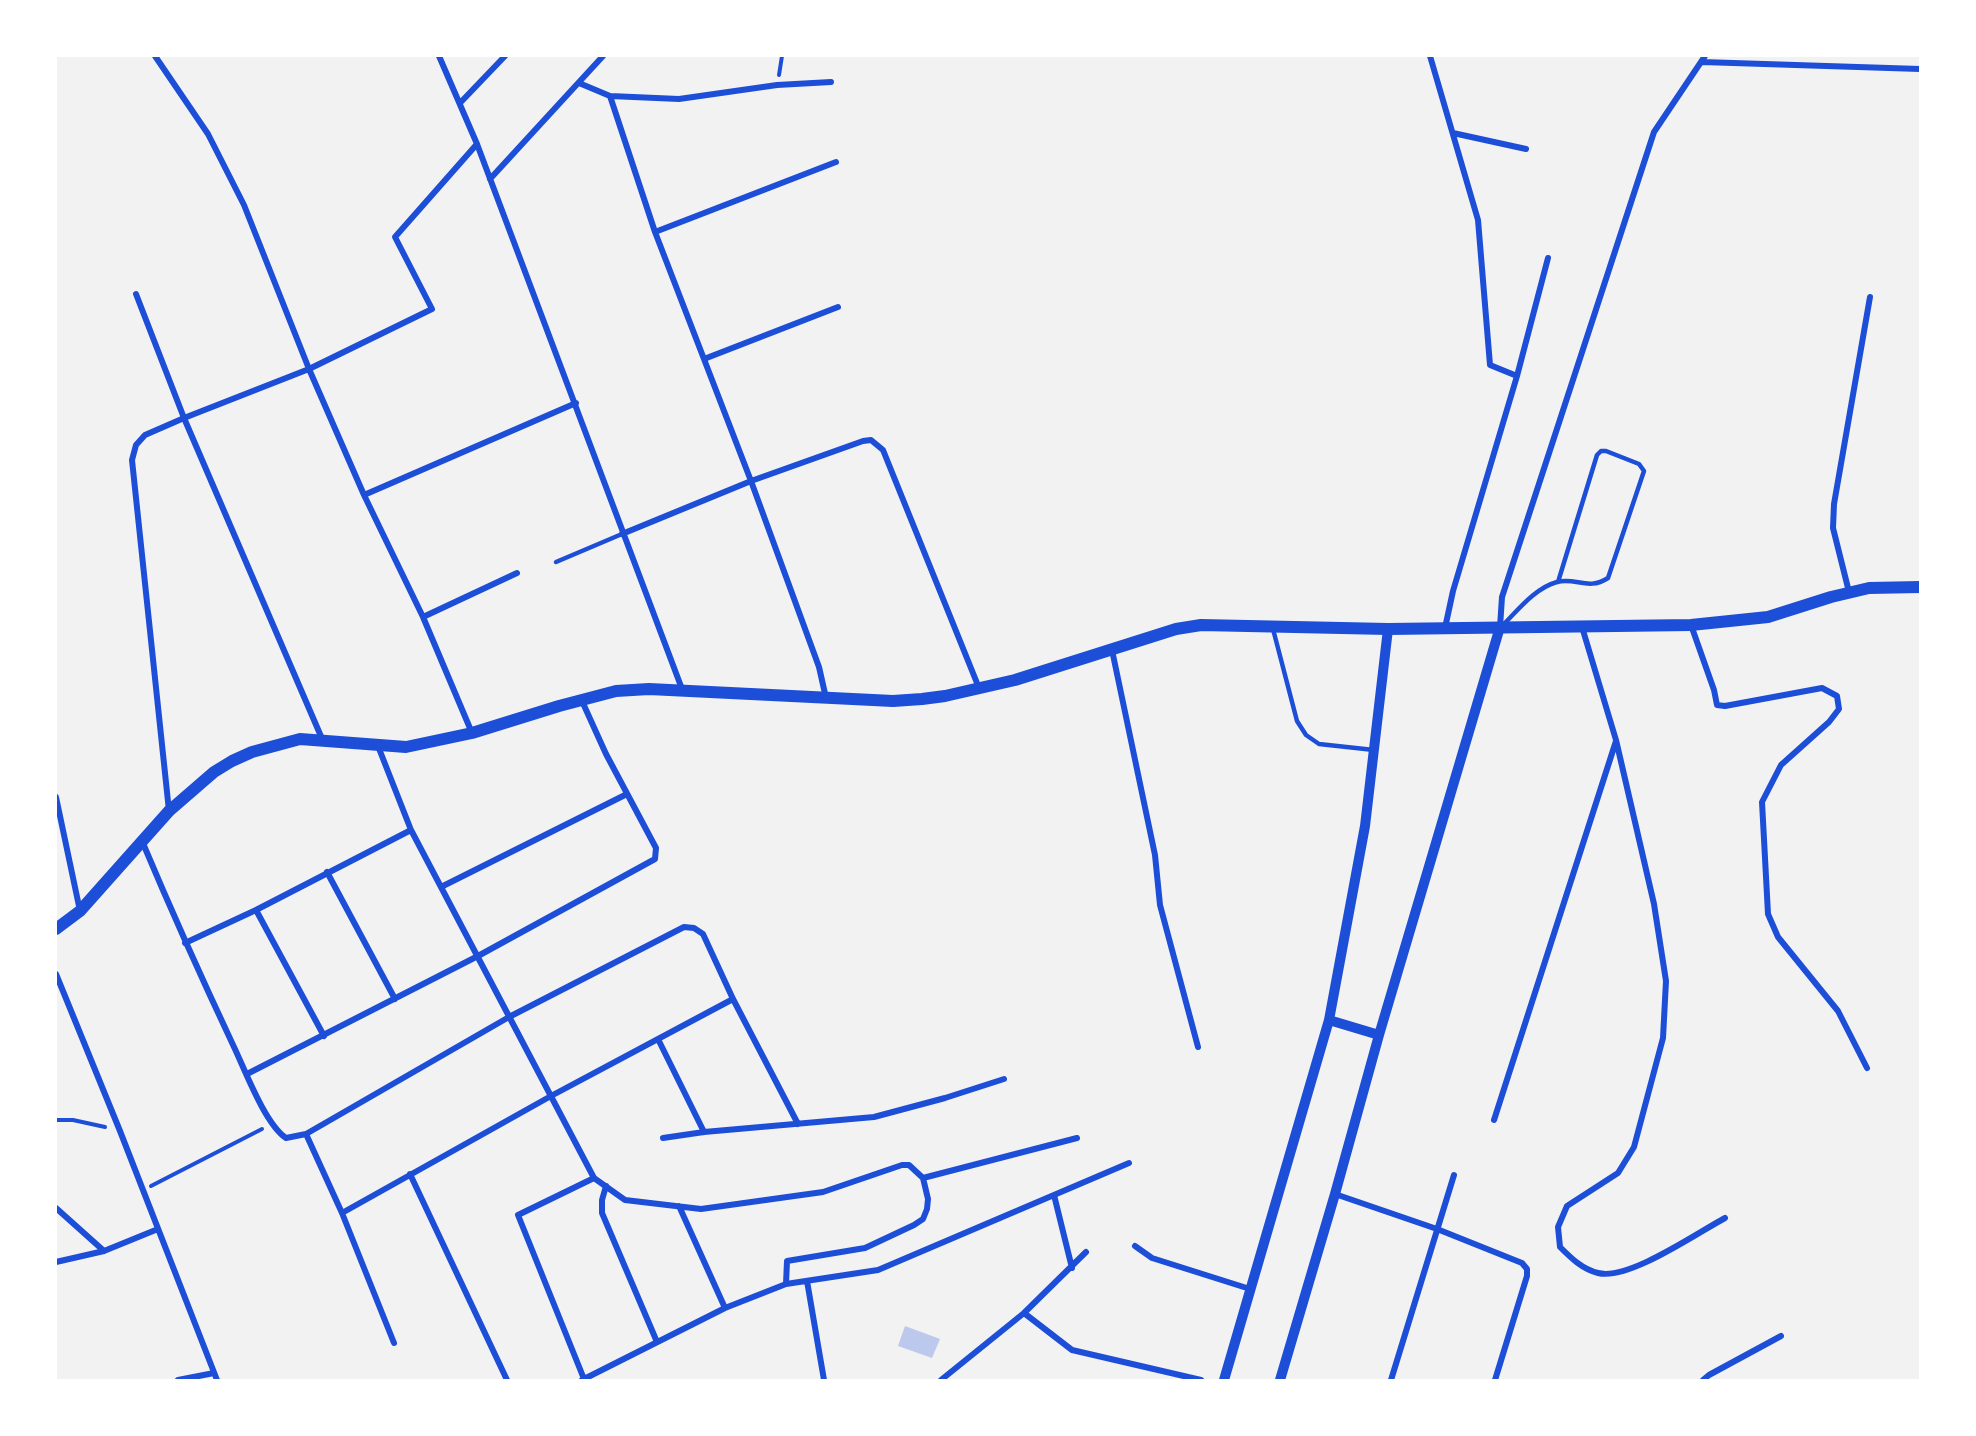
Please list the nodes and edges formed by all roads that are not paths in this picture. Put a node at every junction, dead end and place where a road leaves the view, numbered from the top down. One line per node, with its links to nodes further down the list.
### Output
1 (154, 56): 23 (street)
2 (439, 56): 11 (street)
3 (505, 56): 11 (street)
4 (603, 56): 9 (street)
5 (1430, 56): 12 (street)
6 (1703, 59): 7 (street); 38 (street)
7 (1920, 69)
8 (831, 82): 10 (street)
9 (579, 83): 10 (street); 16 (street)
10 (610, 96): 17 (street)
11 (460, 103): 13 (street)
12 (1453, 133): 14 (street); 24 (street)
13 (477, 144): 16 (street); 23 (street)
14 (1526, 149)
15 (836, 162): 17 (street)
16 (490, 179): 25 (street)
17 (655, 232): 22 (street)
18 (1548, 258): 24 (street)
19 (136, 294): 26 (street)
20 (1870, 297): 34 (street)
21 (838, 307): 22 (street)
22 (704, 359): 27 (street)
23 (309, 369): 26 (street); 28 (street)
24 (1517, 376): 41 (street)
25 (576, 403): 28 (street); 29 (street)
26 (184, 417): 49 (street); 54 (street)
27 (751, 481): 29 (street); 44 (street); 45 (street)
28 (364, 495): 35 (street)
29 (622, 534): 30 (lane); 43 (street)
30 (556, 562)
31 (517, 573): 35 (street)
32 (1558, 582): 32 (lane); 38 (lane)
33 (1920, 587): 34 (main road)
34 (1849, 592): 37 (main road)
35 (423, 618): 47 (street)
36 (1272, 625): 40 (main road); 42 (main road); 51 (lane)
37 (1691, 625): 39 (main road); 73 (street)
38 (1500, 627): 39 (main road); 41 (main road); 69 (street)
39 (1582, 627): 48 (street)
40 (1388, 628): 41 (main road); 51 (street)
41 (1445, 628)
42 (1112, 650): 44 (main road); 72 (street)
43 (682, 689): 45 (main road); 46 (main road)
44 (979, 689): 45 (main road)
45 (826, 698)
46 (582, 701): 47 (main road); 52 (street)
47 (472, 733): 50 (main road)
48 (1616, 740): 77 (street); 94 (street)
49 (323, 741): 50 (main road); 54 (main road)
50 (378, 746): 55 (street)
51 (1374, 750): 68 (street)
52 (627, 794): 58 (street); 63 (street)
53 (56, 797): 59 (street)
54 (169, 811): 56 (main road)
55 (411, 830): 57 (street); 58 (street)
56 (141, 841): 59 (main road); 62 (street)
57 (327, 872): 60 (street); 65 (street)
58 (441, 887): 63 (street)
59 (80, 910): 61 (main road)
60 (256, 910): 62 (street); 70 (street)
61 (56, 929)
62 (185, 943): 74 (street)
63 (478, 956): 65 (street); 67 (street)
64 (56, 974): 95 (street)
65 (395, 999): 70 (street)
66 (733, 999): 67 (street); 71 (street); 78 (street)
67 (509, 1017): 76 (street); 80 (street)
68 (1329, 1020): 69 (street); 104 (street)
69 (1378, 1035): 89 (street)
70 (324, 1036): 74 (street)
71 (658, 1039): 76 (street); 79 (street)
72 (1198, 1047)
73 (1867, 1068)
74 (247, 1074): 80 (street)
75 (1004, 1079): 78 (street)
76 (551, 1096): 84 (street); 86 (street)
77 (1494, 1120)
78 (798, 1124): 79 (street)
79 (704, 1132): 81 (street)
80 (306, 1134): 93 (street)
81 (663, 1138)
82 (1077, 1138): 87 (street)
83 (1129, 1163): 90 (street)
84 (410, 1174): 93 (street); 113 (street)
85 (1454, 1175): 96 (street)
86 (594, 1178): 88 (street); 114 (street)
87 (923, 1178): 91 (street); 103 (street)
88 (606, 1186): 91 (street); 108 (street)
89 (1335, 1194): 96 (street); 119 (street)
90 (1054, 1195): 101 (street); 102 (street)
91 (679, 1206): 105 (street)
92 (56, 1208): 98 (street)
93 (342, 1213): 109 (street)
94 (1725, 1218)
95 (158, 1229): 98 (street); 110 (street)
96 (1437, 1229): 120 (street); 121 (street)
97 (1135, 1245): 104 (street)
98 (104, 1251): 100 (street)
99 (1086, 1252): 101 (street)
100 (56, 1262)
101 (1072, 1268): 106 (street)
102 (807, 1281): 103 (street); 115 (street)
103 (786, 1284): 105 (street)
104 (1251, 1289): 118 (street)
105 (725, 1308): 108 (street)
106 (1024, 1313): 116 (street); 117 (street)
107 (1781, 1336): 122 (street)
108 (657, 1342): 114 (street)
109 (394, 1343)
110 (214, 1373): 111 (street); 112 (street)
111 (178, 1380)
112 (217, 1380)
113 (507, 1380)
114 (583, 1380)
115 (824, 1380)
116 (941, 1380)
117 (1202, 1380)
118 (1224, 1380)
119 (1280, 1380)
120 (1391, 1380)
121 (1495, 1380)
122 (1702, 1380)

